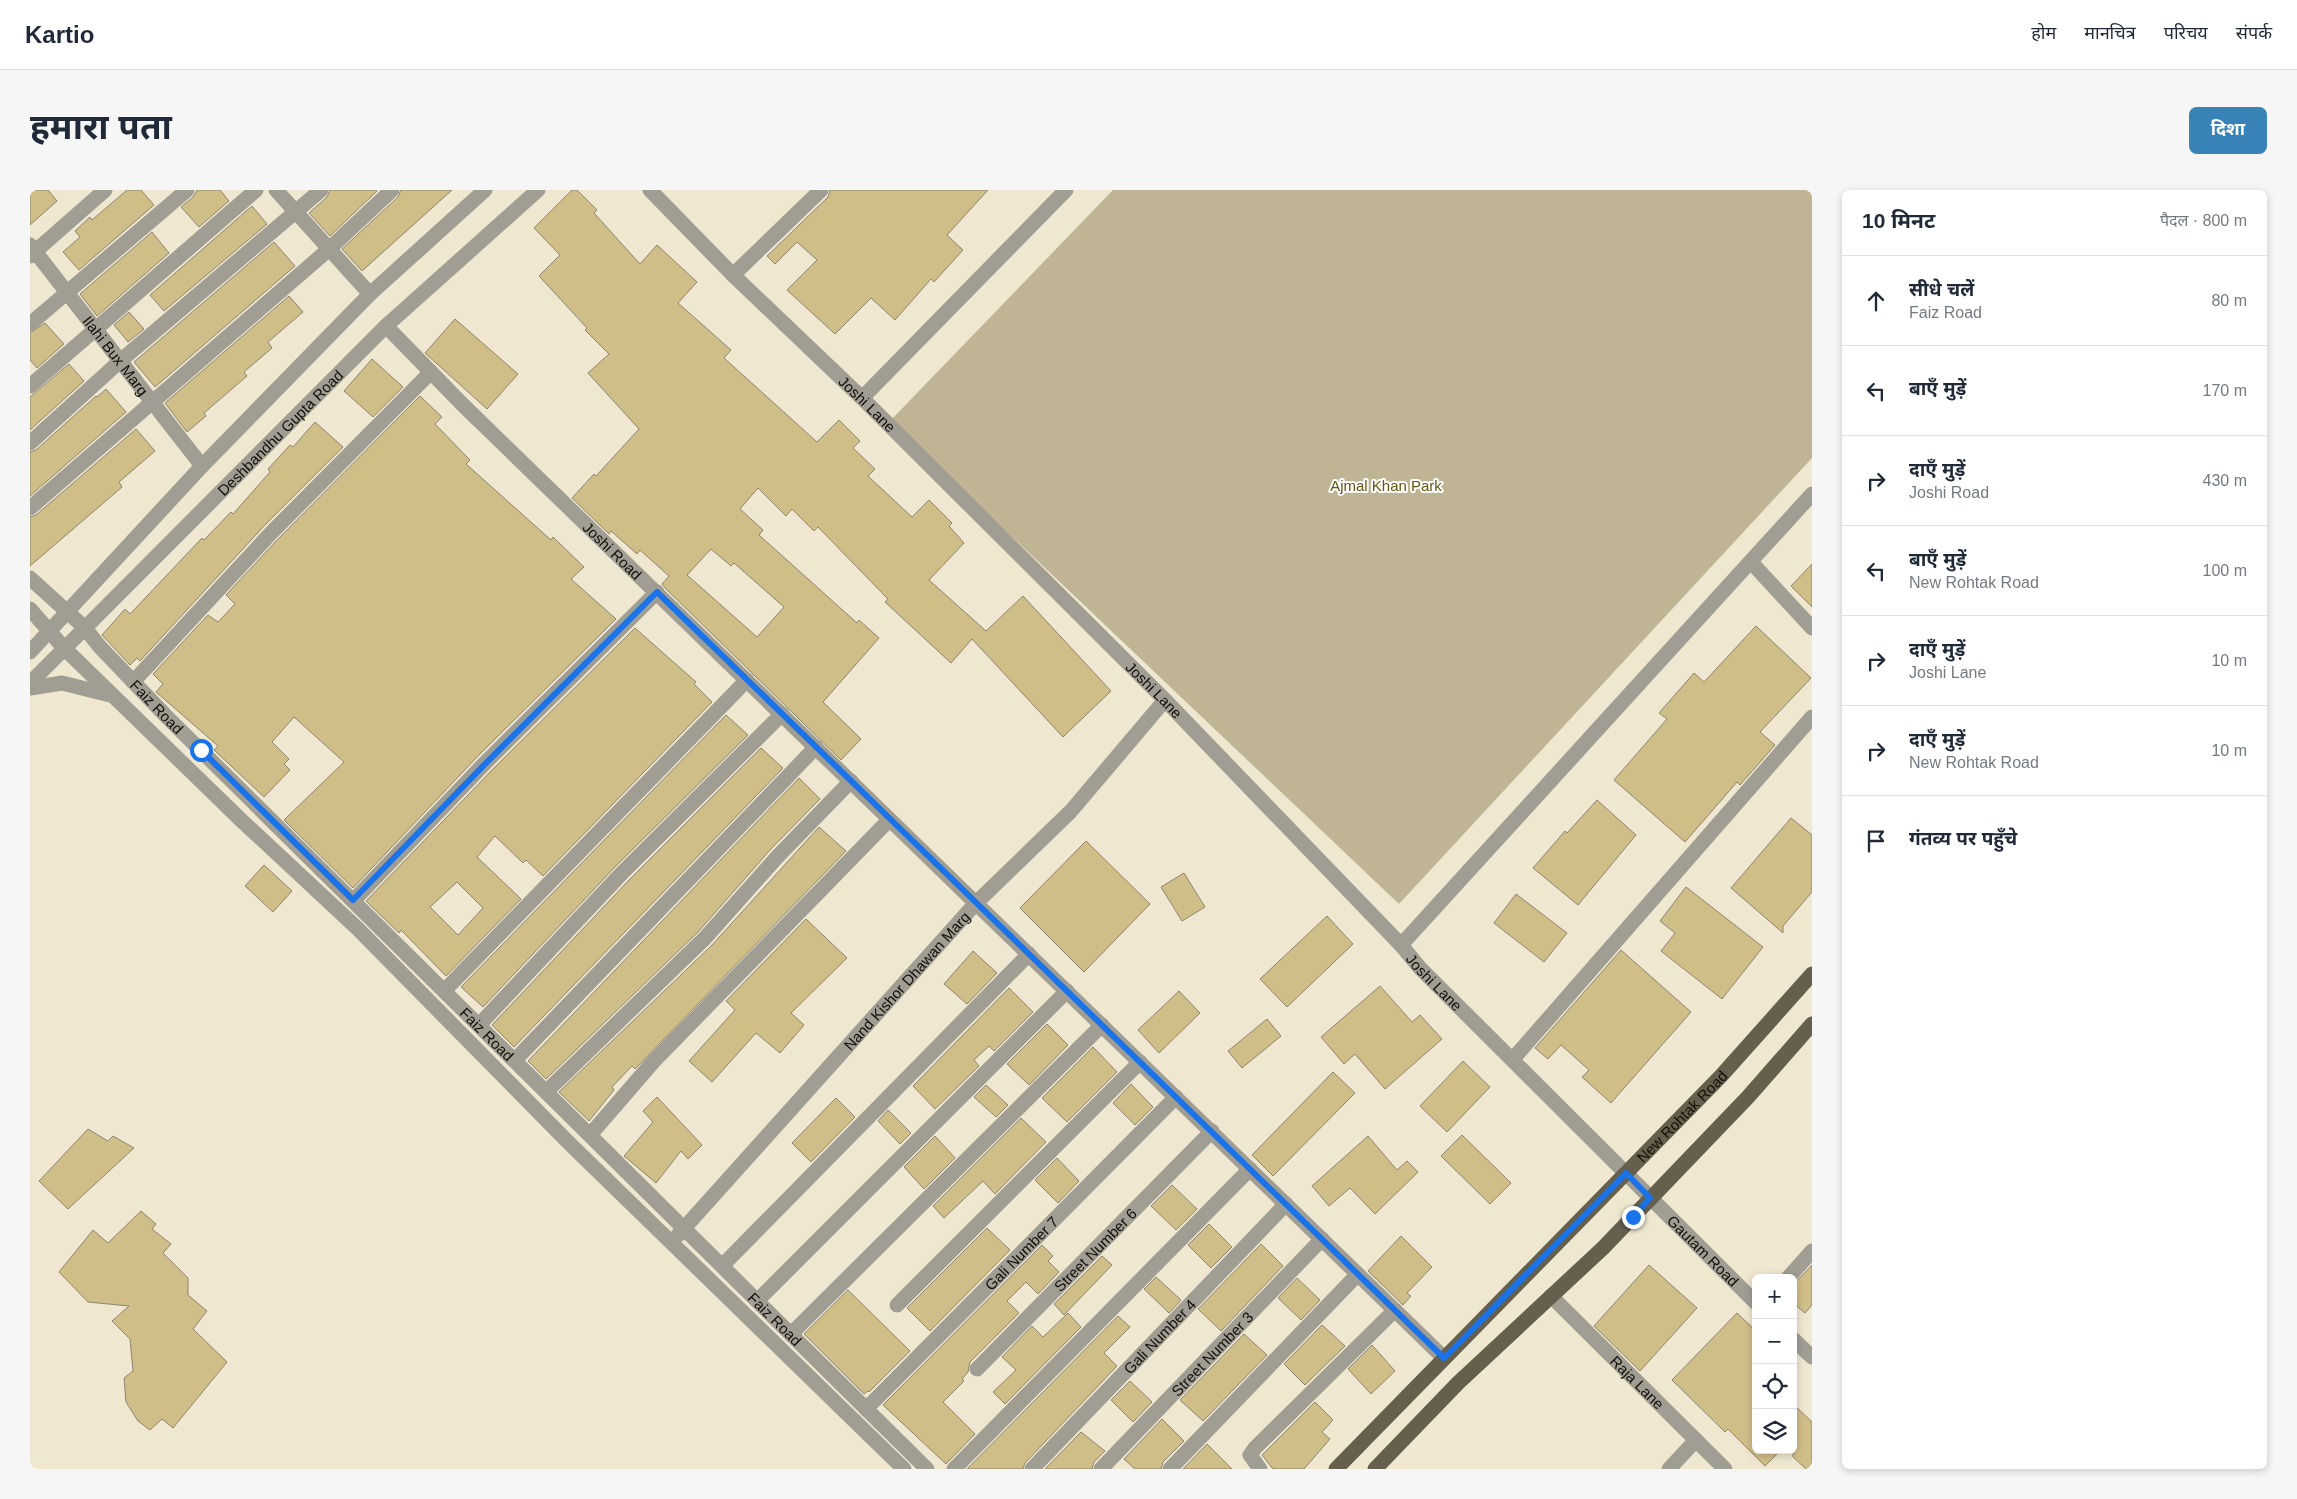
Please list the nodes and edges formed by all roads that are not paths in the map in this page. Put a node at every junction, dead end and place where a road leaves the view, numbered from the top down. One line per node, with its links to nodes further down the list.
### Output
1 (105, 190): 14 (street)
2 (187, 190): 16 (street)
3 (256, 190): 20 (street)
4 (276, 190): 12 (street)
5 (321, 190): 12 (street)
6 (392, 190): 13 (street)
7 (485, 190): 17 (street, Deshbandhu Gupta Road)
8 (538, 190): 19 (street, Deshbandhu Gupta Road)
9 (650, 190): 15 (street, Joshi Lane)
10 (821, 190): 15 (street)
11 (1066, 190): 24 (street)
12 (296, 213): 13 (street); 21 (street)
13 (328, 250): 17 (street); 25 (street)
14 (32, 251): 16 (street, Ilahi Bux Marg)
15 (733, 275): 24 (street, Joshi Lane)
16 (67, 292): 18 (street); 20 (street, Ilahi Bux Marg)
17 (370, 294): 27 (street, Deshbandhu Gupta Road)
18 (30, 324)
19 (386, 326): 22 (street, Joshi Road); 35 (street, Deshbandhu Gupta Road)
20 (94, 329): 21 (street, Ilahi Bux Marg); 23 (street)
21 (119, 362): 25 (street, Ilahi Bux Marg); 26 (street)
22 (432, 372): 32 (street, Joshi Road); 41 (street)
23 (30, 386)
24 (862, 398): 45 (street, Joshi Lane)
25 (152, 402): 27 (street, Ilahi Bux Marg); 29 (street)
26 (30, 443)
27 (202, 466): 34 (street, Deshbandhu Gupta Road)
28 (1812, 494): 30 (street)
29 (30, 508)
30 (1751, 562): 36 (street); 53 (street)
31 (30, 578): 34 (street, Faiz Road)
32 (657, 592): 40 (street, Joshi Road); 51 (street)
33 (30, 609): 37 (street)
34 (68, 613): 35 (street, Faiz Road); 37 (street, Deshbandhu Gupta Road)
35 (84, 627): 38 (street, Deshbandhu Gupta Road); 41 (street, Faiz Road)
36 (1812, 628)
37 (49, 632): 38 (street); 39 (street, Deshbandhu Gupta Road)
38 (64, 648): 42 (street, Deshbandhu Gupta Road); 44 (street)
39 (30, 652)
40 (747, 680): 46 (street, Joshi Road); 56 (street)
41 (133, 682): 51 (street, Faiz Road)
42 (30, 683)
43 (30, 688): 44 (street)
44 (114, 696): 74 (street)
45 (1165, 700): 52 (street, Nand Kishor Dhawan Marg); 53 (street, Joshi Lane)
46 (782, 714): 48 (street, Joshi Road); 59 (street)
47 (1812, 717): 61 (street)
48 (816, 747): 49 (street, Joshi Road); 62 (street)
49 (851, 781): 50 (street, Joshi Road); 64 (street)
50 (889, 820): 52 (street, Joshi Road); 67 (street)
51 (353, 900): 56 (street, Faiz Road)
52 (976, 903): 54 (street, Joshi Road); 72 (street, Nand Kishor Dhawan Marg)
53 (1402, 945): 61 (street, Joshi Lane)
54 (1028, 954): 57 (street, Joshi Road); 76 (street)
55 (1812, 974): 69 (main road, New Rohtak Road)
56 (444, 991): 59 (street, Faiz Road)
57 (1067, 991): 60 (street, Joshi Road); 81 (street)
58 (1812, 1024): 70 (main road)
59 (479, 1025): 62 (street, Faiz Road)
60 (1102, 1025): 63 (street, Joshi Road); 84 (street)
61 (1512, 1059): 69 (street, Joshi Lane)
62 (515, 1060): 64 (street, Faiz Road)
63 (1140, 1062): 65 (street, Joshi Road); 82 (street)
64 (547, 1092): 67 (street, Faiz Road)
65 (1176, 1097): 66 (street, Joshi Road); 89 (street, Gali Number 7)
66 (1212, 1131): 68 (street, Joshi Road); 88 (street, Street Number 6)
67 (590, 1135): 72 (street, Faiz Road)
68 (1250, 1169): 71 (street, Joshi Road); 93 (street)
69 (1626, 1173): 70 (street, Joshi Lane); 87 (main road, New Rohtak Road)
70 (1650, 1198): 79 (main road); 80 (street, Gautam Road)
71 (1286, 1204): 73 (street, Joshi Road); 94 (street, Gali Number 4)
72 (684, 1228): 74 (street, Nand Kishor Dhawan Marg); 76 (street, Faiz Road)
73 (1322, 1239): 78 (street, Joshi Road); 95 (street, Street Number 3)
74 (673, 1242): 91 (street)
75 (1812, 1251): 77 (street)
76 (722, 1266): 81 (street, Faiz Road)
77 (1792, 1274)
78 (1358, 1275): 83 (street, Joshi Road); 96 (street)
79 (1551, 1296): 90 (street, Raja Lane); 99 (main road)
80 (1752, 1298)
81 (757, 1301): 84 (street, Faiz Road)
82 (898, 1305)
83 (1395, 1310): 87 (street, Joshi Road); 97 (street)
84 (791, 1334): 89 (street, Faiz Road)
85 (1797, 1343): 86 (street)
86 (1812, 1357)
87 (1444, 1358): 98 (main road, New Rohtak Road)
88 (977, 1369)
89 (866, 1409): 92 (street, Faiz Road)
90 (1696, 1440): 100 (street); 101 (street, Raja Lane)
91 (904, 1469)
92 (927, 1469)
93 (954, 1469)
94 (1032, 1469)
95 (1102, 1469)
96 (1170, 1469)
97 (1260, 1469)
98 (1336, 1469)
99 (1374, 1469)
100 (1669, 1469)
101 (1725, 1469)

